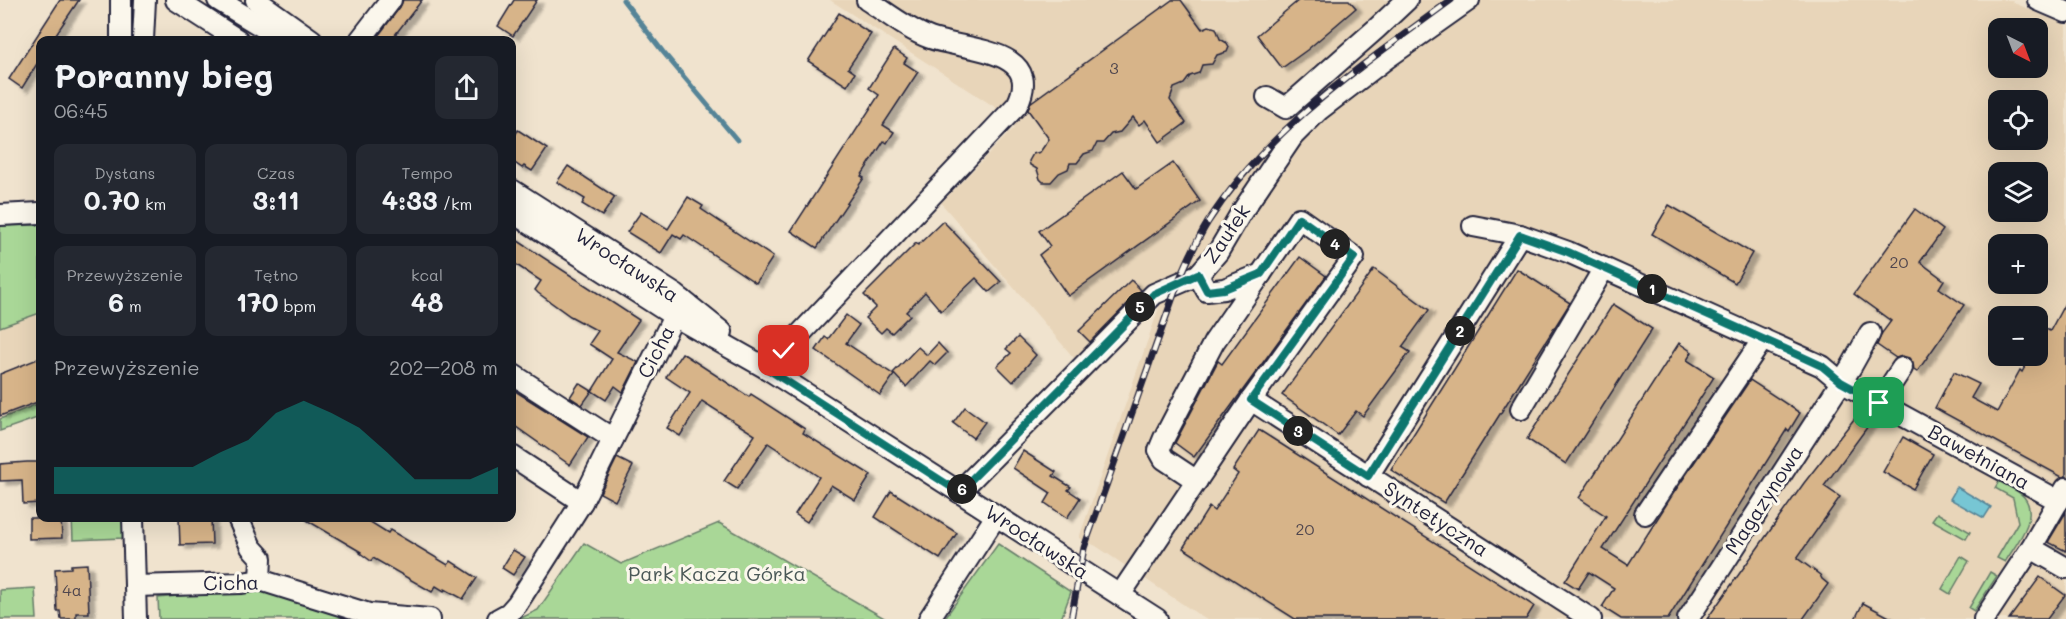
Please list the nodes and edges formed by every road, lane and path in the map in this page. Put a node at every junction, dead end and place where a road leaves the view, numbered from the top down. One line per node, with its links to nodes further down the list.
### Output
1 (121, 0): 12 (street)
2 (176, 0): 10 (street); 14 (street)
3 (218, 0): 15 (street)
4 (256, 0): 16 (street)
5 (392, 0): 17 (street)
6 (867, 0): 31 (street)
7 (1407, 0): 18 (street)
8 (1470, 0): 26 (street, Zaułek)
9 (2038, 0): 11 (street)
10 (145, 6): 13 (street)
11 (2066, 12)
12 (121, 36)
13 (143, 36)
14 (232, 36)
15 (277, 36)
16 (306, 36)
17 (363, 36)
18 (1268, 97)
19 (516, 193): 28 (street, Wrocławska)
20 (36, 213): 22 (street)
21 (516, 214): 28 (street, Wrocławska)
22 (0, 215)
23 (1473, 226): 24 (street, Bawełniana)
24 (1520, 235): 25 (street, Bawełniana); 40 (street)
25 (1604, 268): 30 (street, Bawełniana); 37 (street)
26 (1198, 274): 27 (street); 42 (street, Zaułek)
27 (1261, 274): 35 (street); 41 (street)
28 (678, 308): 31 (street, Wrocławska); 38 (street, Cicha)
29 (1870, 333): 34 (street, Magazynowa)
30 (1763, 339): 34 (street, Bawełniana); 45 (street)
31 (766, 368): 42 (street, Wrocławska)
32 (1902, 368): 36 (street)
33 (516, 377): 38 (street)
34 (1841, 382): 36 (street, Bawełniana); 61 (street, Magazynowa)
35 (1251, 400): 40 (street, Syntetyczna); 41 (street)
36 (1879, 403): 43 (street, Bawełniana)
37 (1521, 409)
38 (613, 439): 44 (street, Cicha)
39 (516, 459): 44 (street)
40 (1368, 476): 54 (street, Syntetyczna)
41 (1197, 481): 53 (street)
42 (959, 492): 46 (street, Wrocławska)
43 (2063, 495): 49 (street)
44 (582, 502): 57 (street, Cicha)
45 (1645, 514)
46 (996, 516): 53 (street, Wrocławska); 58 (street)
47 (134, 522): 52 (street)
48 (240, 522): 51 (street)
49 (2031, 548): 50 (street); 62 (street)
50 (2066, 568)
51 (260, 580): 52 (street, Cicha); 56 (street, Cicha)
52 (135, 586): 55 (street)
53 (1120, 595): 59 (street, Wrocławska)
54 (1567, 612): 60 (street, Syntetyczna)
55 (136, 619)
56 (430, 619)
57 (498, 619)
58 (929, 619)
59 (1157, 619)
60 (1591, 619)
61 (1688, 619)
62 (1984, 619)

